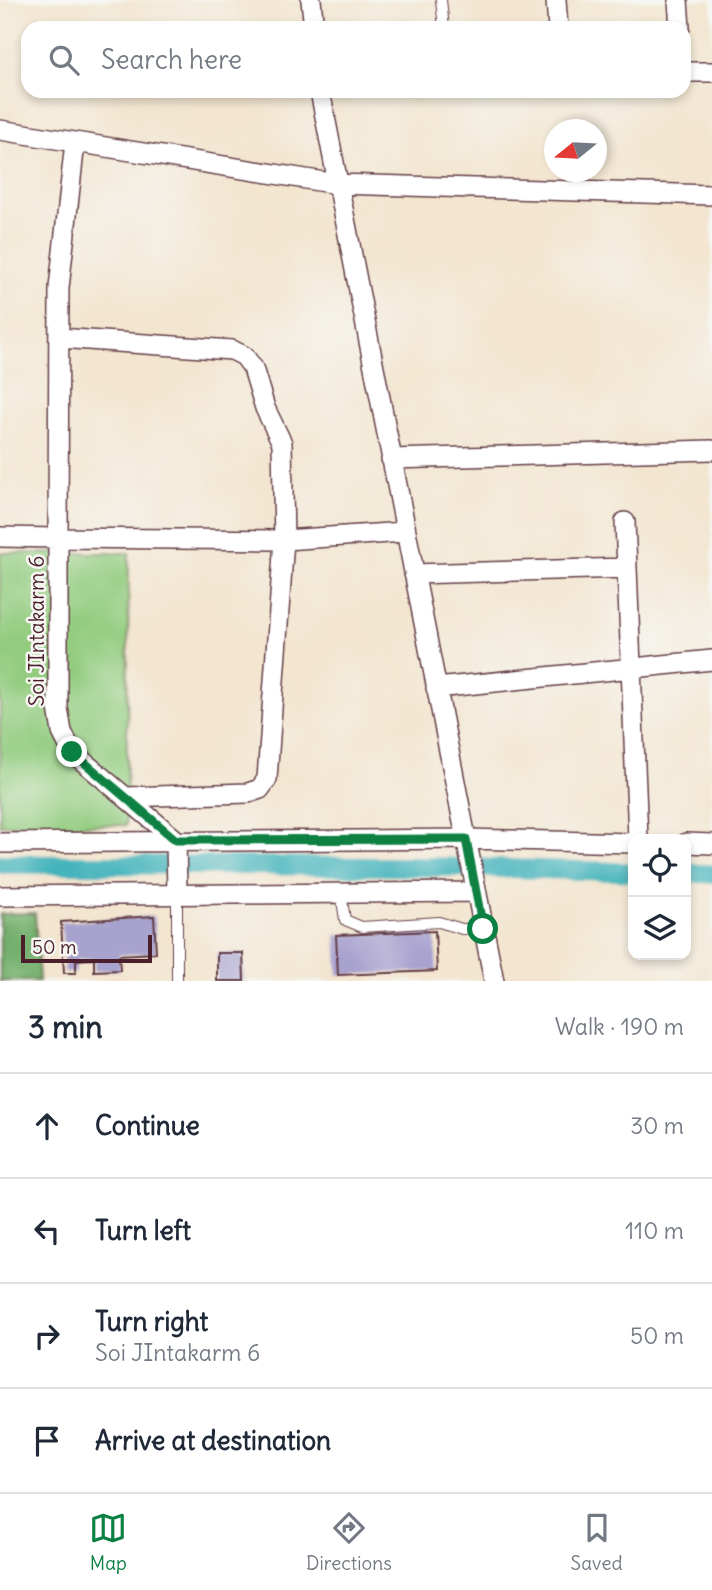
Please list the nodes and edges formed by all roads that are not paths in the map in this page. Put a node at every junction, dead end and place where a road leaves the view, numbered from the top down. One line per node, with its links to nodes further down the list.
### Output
1 (311, 0): 5 (street)
2 (441, 0): 6 (lane)
3 (555, 0): 7 (street)
4 (678, 0): 8 (street)
5 (313, 21)
6 (443, 21)
7 (557, 21)
8 (680, 21)
9 (691, 72): 10 (street)
10 (712, 72)
11 (321, 98): 14 (street)
12 (0, 130): 13 (street)
13 (75, 142): 14 (street); 16 (street, Soi JIntakarm 6)
14 (337, 184): 15 (street); 18 (street)
15 (712, 195)
16 (59, 338): 22 (street, Soi JIntakarm 6); 23 (street)
17 (712, 450): 18 (street)
18 (391, 459): 20 (street)
19 (625, 522): 24 (street)
20 (405, 532): 23 (street); 25 (street)
21 (0, 537): 22 (street)
22 (58, 538): 23 (street); 29 (street, Soi JIntakarm 6)
23 (284, 540): 29 (street)
24 (627, 568): 25 (street); 27 (street)
25 (414, 574): 28 (street)
26 (712, 660): 27 (street)
27 (631, 668): 28 (street); 30 (street)
28 (436, 688): 31 (street)
29 (126, 797): 32 (street, Soi JIntakarm 6)
30 (638, 834)
31 (466, 839): 32 (street); 33 (street); 38 (street)
32 (176, 841): 35 (street); 37 (street)
33 (628, 842)
34 (691, 843): 36 (street)
35 (0, 844)
36 (712, 844)
37 (177, 892): 39 (street); 40 (street); 42 (lane)
38 (476, 892): 39 (street); 41 (street)
39 (341, 893): 41 (lane)
40 (0, 896)
41 (483, 929): 43 (street)
42 (177, 981)
43 (494, 981)

